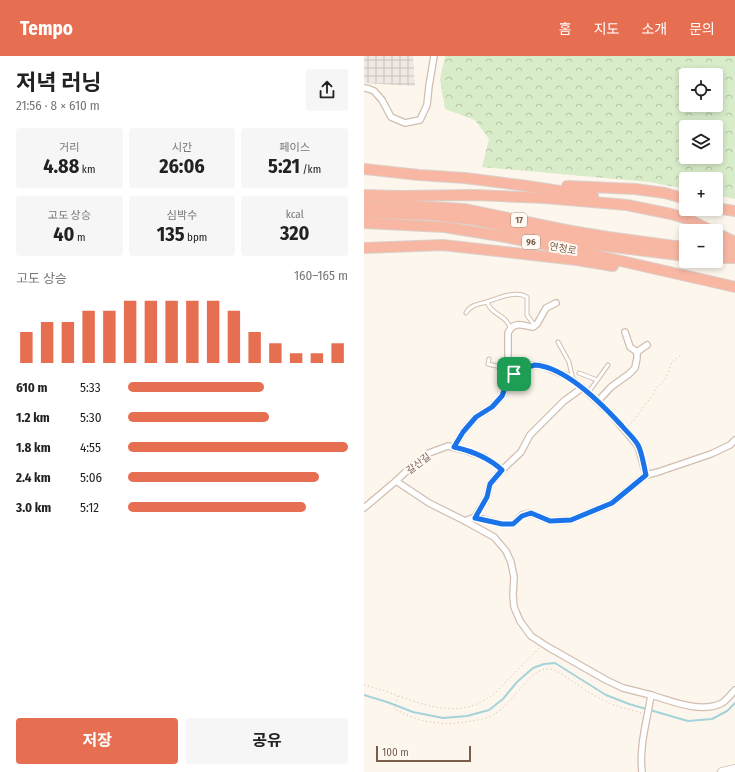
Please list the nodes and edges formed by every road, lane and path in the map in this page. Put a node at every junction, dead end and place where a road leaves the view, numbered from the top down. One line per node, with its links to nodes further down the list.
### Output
1 (434, 56): 2 (street)
2 (364, 88)
3 (364, 169): 4 (highway)
4 (520, 184): 6 (highway); 11 (highway)
5 (364, 195): 11 (highway)
6 (679, 197)
7 (364, 205): 16 (highway, 연청로 / 17)
8 (723, 209): 9 (highway)
9 (735, 211)
10 (364, 213): 20 (highway, 연청로 / 17)
11 (671, 214): 13 (highway)
12 (364, 223): 23 (highway, 연청로 / 96)
13 (698, 224)
14 (723, 236): 15 (highway)
15 (735, 242)
16 (679, 246)
17 (364, 248): 23 (highway)
18 (723, 248): 19 (highway)
19 (735, 248)
20 (679, 255)
21 (723, 258): 22 (highway)
22 (735, 258)
23 (696, 278): 24 (highway, 연청로 / 96)
24 (735, 288)
25 (487, 302): 27 (lane); 28 (lane); 29 (lane)
26 (556, 303): 28 (street)
27 (466, 313)
28 (535, 326): 29 (street)
29 (510, 328): 37 (street)
30 (625, 332): 33 (street)
31 (558, 342): 40 (lane)
32 (647, 345): 33 (street)
33 (637, 352): 43 (street)
34 (681, 355): 44 (path)
35 (489, 359): 37 (lane)
36 (608, 365): 39 (lane)
37 (512, 372): 40 (street); 46 (street)
38 (579, 373): 39 (lane)
39 (597, 380): 42 (lane)
40 (574, 381): 41 (street)
41 (582, 388): 42 (street); 47 (street)
42 (588, 393): 43 (street)
43 (598, 402): 44 (street)
44 (625, 429): 48 (street)
45 (735, 440): 48 (street)
46 (454, 447): 47 (street, 갈산길); 49 (street, 갈산길)
47 (502, 470): 51 (street)
48 (646, 475): 51 (street)
49 (396, 481): 50 (street, 갈산길); 52 (street)
50 (364, 508)
51 (475, 518): 52 (street)
52 (466, 520): 53 (street)
53 (543, 643): 56 (path); 57 (street)
54 (364, 685): 56 (path)
55 (735, 690): 57 (street)
56 (398, 697): 58 (path)
57 (651, 697): 58 (street)
58 (647, 715): 60 (street)
59 (735, 769): 61 (street)
60 (642, 772)
61 (722, 772)

